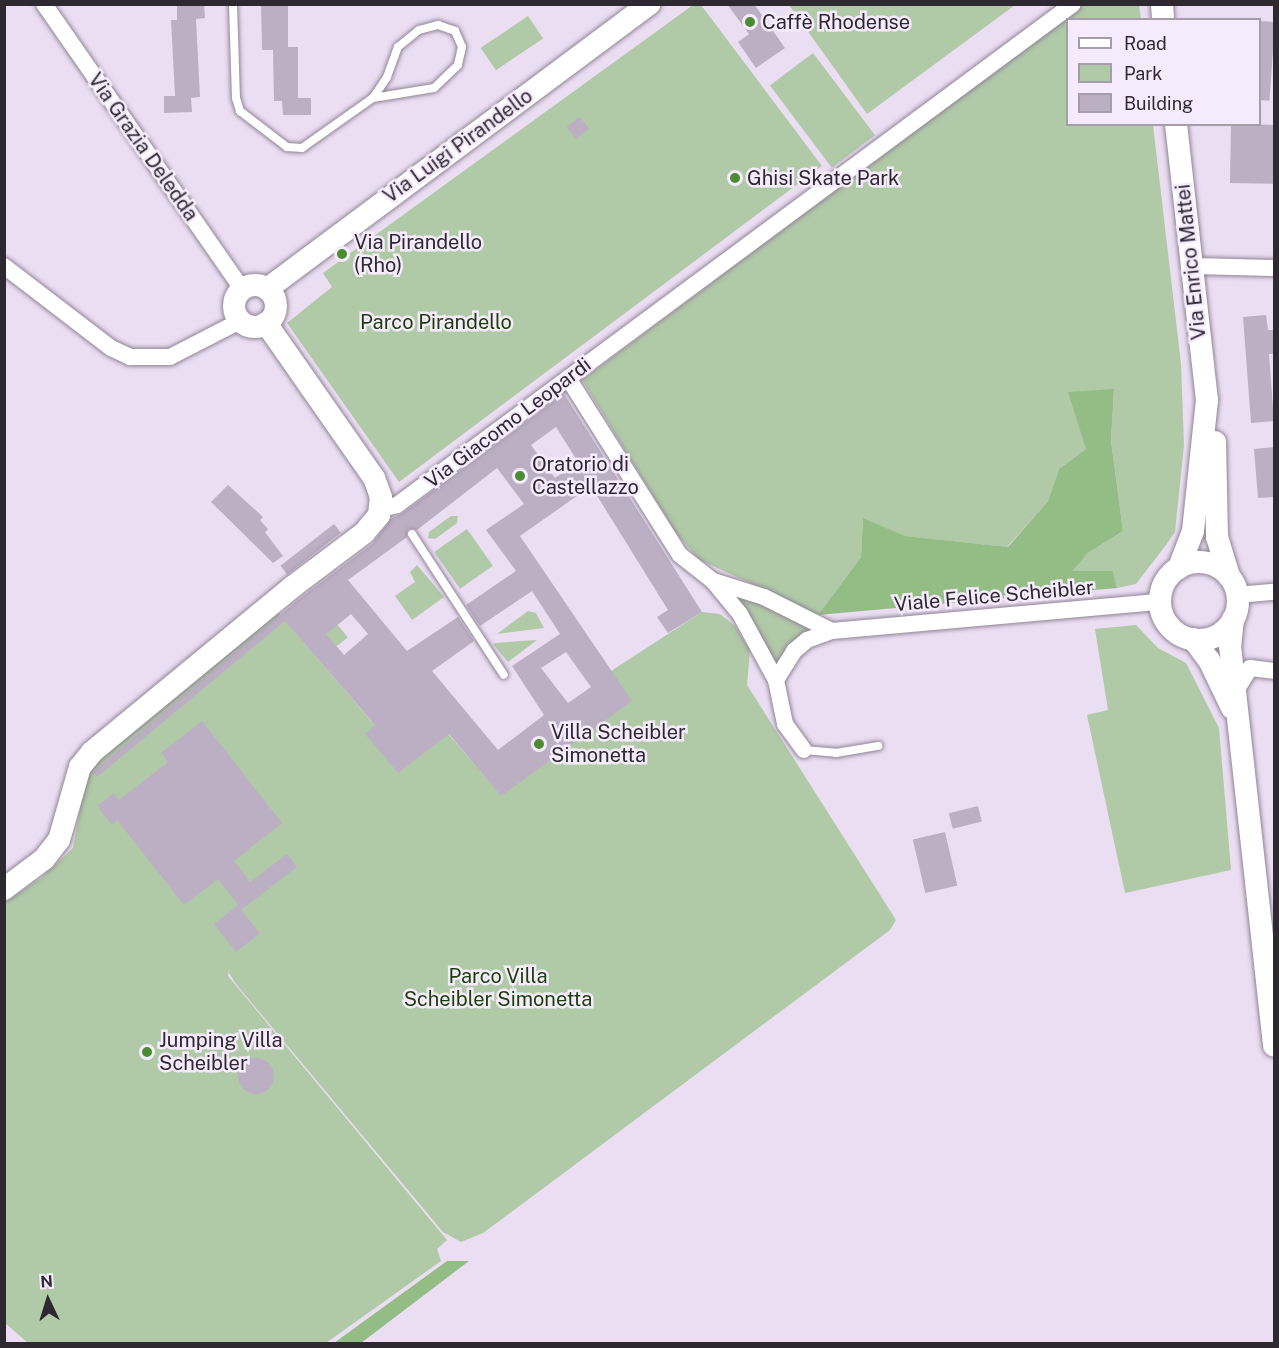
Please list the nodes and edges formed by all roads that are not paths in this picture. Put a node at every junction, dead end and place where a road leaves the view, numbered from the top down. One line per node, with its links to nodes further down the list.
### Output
1 (44, 4): 10 (street, Via Grazia Deledda)
2 (233, 4): 5 (lane)
3 (650, 4): 11 (street, Via Luigi Pirandello)
4 (1073, 4): 14 (street, Via Giacomo Leopardi)
5 (373, 98): 5 (lane)
6 (1176, 126): 8 (street, Via Enrico Mattei)
7 (4, 266): 12 (street)
8 (1192, 266): 9 (street); 15 (street, Via Enrico Mattei)
9 (1275, 268)
10 (242, 289): 11 (street); 12 (street)
11 (267, 289): 13 (street)
12 (240, 321): 13 (street)
13 (266, 323): 16 (street)
14 (567, 378): 16 (street, Via Giacomo Leopardi); 19 (street)
15 (1207, 400): 18 (street, Via Enrico Mattei); 20 (street, Via Enrico Mattei)
16 (390, 510): 33 (street, Via Giacomo Leopardi)
17 (412, 534): 27 (lane)
18 (1179, 568): 20 (street); 22 (street)
19 (713, 581): 24 (street); 28 (street)
20 (1233, 586): 21 (street); 23 (street)
21 (1275, 592)
22 (1160, 602): 24 (street, Viale Felice Scheibler); 25 (street)
23 (1233, 619): 25 (street); 29 (street)
24 (832, 631): 28 (street, Viale Felice Scheibler)
25 (1193, 639): 30 (street)
26 (1275, 671): 29 (street)
27 (504, 675)
28 (776, 680): 32 (street)
29 (1237, 689): 30 (street)
30 (1241, 728): 34 (street)
31 (878, 746): 32 (lane)
32 (804, 750)
33 (4, 889)
34 (1275, 1046)

